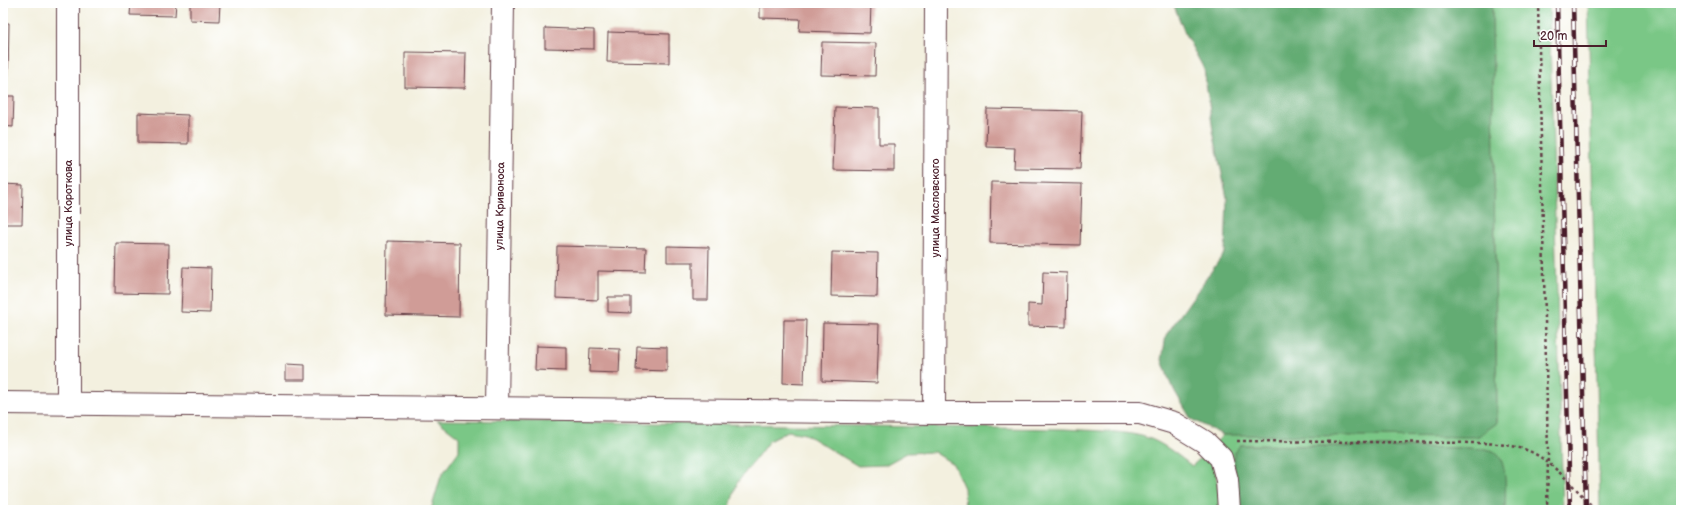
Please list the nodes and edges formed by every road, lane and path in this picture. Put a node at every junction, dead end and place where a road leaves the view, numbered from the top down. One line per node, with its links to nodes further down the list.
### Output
1 (68, 3): 6 (street, улица Короткова)
2 (503, 3): 7 (street, улица Кривоноса)
3 (936, 3): 8 (street, улица Масловского)
4 (1538, 3): 10 (path)
5 (3, 403): 6 (street)
6 (68, 404): 7 (street)
7 (497, 408): 8 (street)
8 (934, 413): 9 (street)
9 (1205, 442): 10 (path); 11 (street)
10 (1548, 462): 12 (path); 13 (path)
11 (1230, 510)
12 (1547, 510)
13 (1596, 510)

